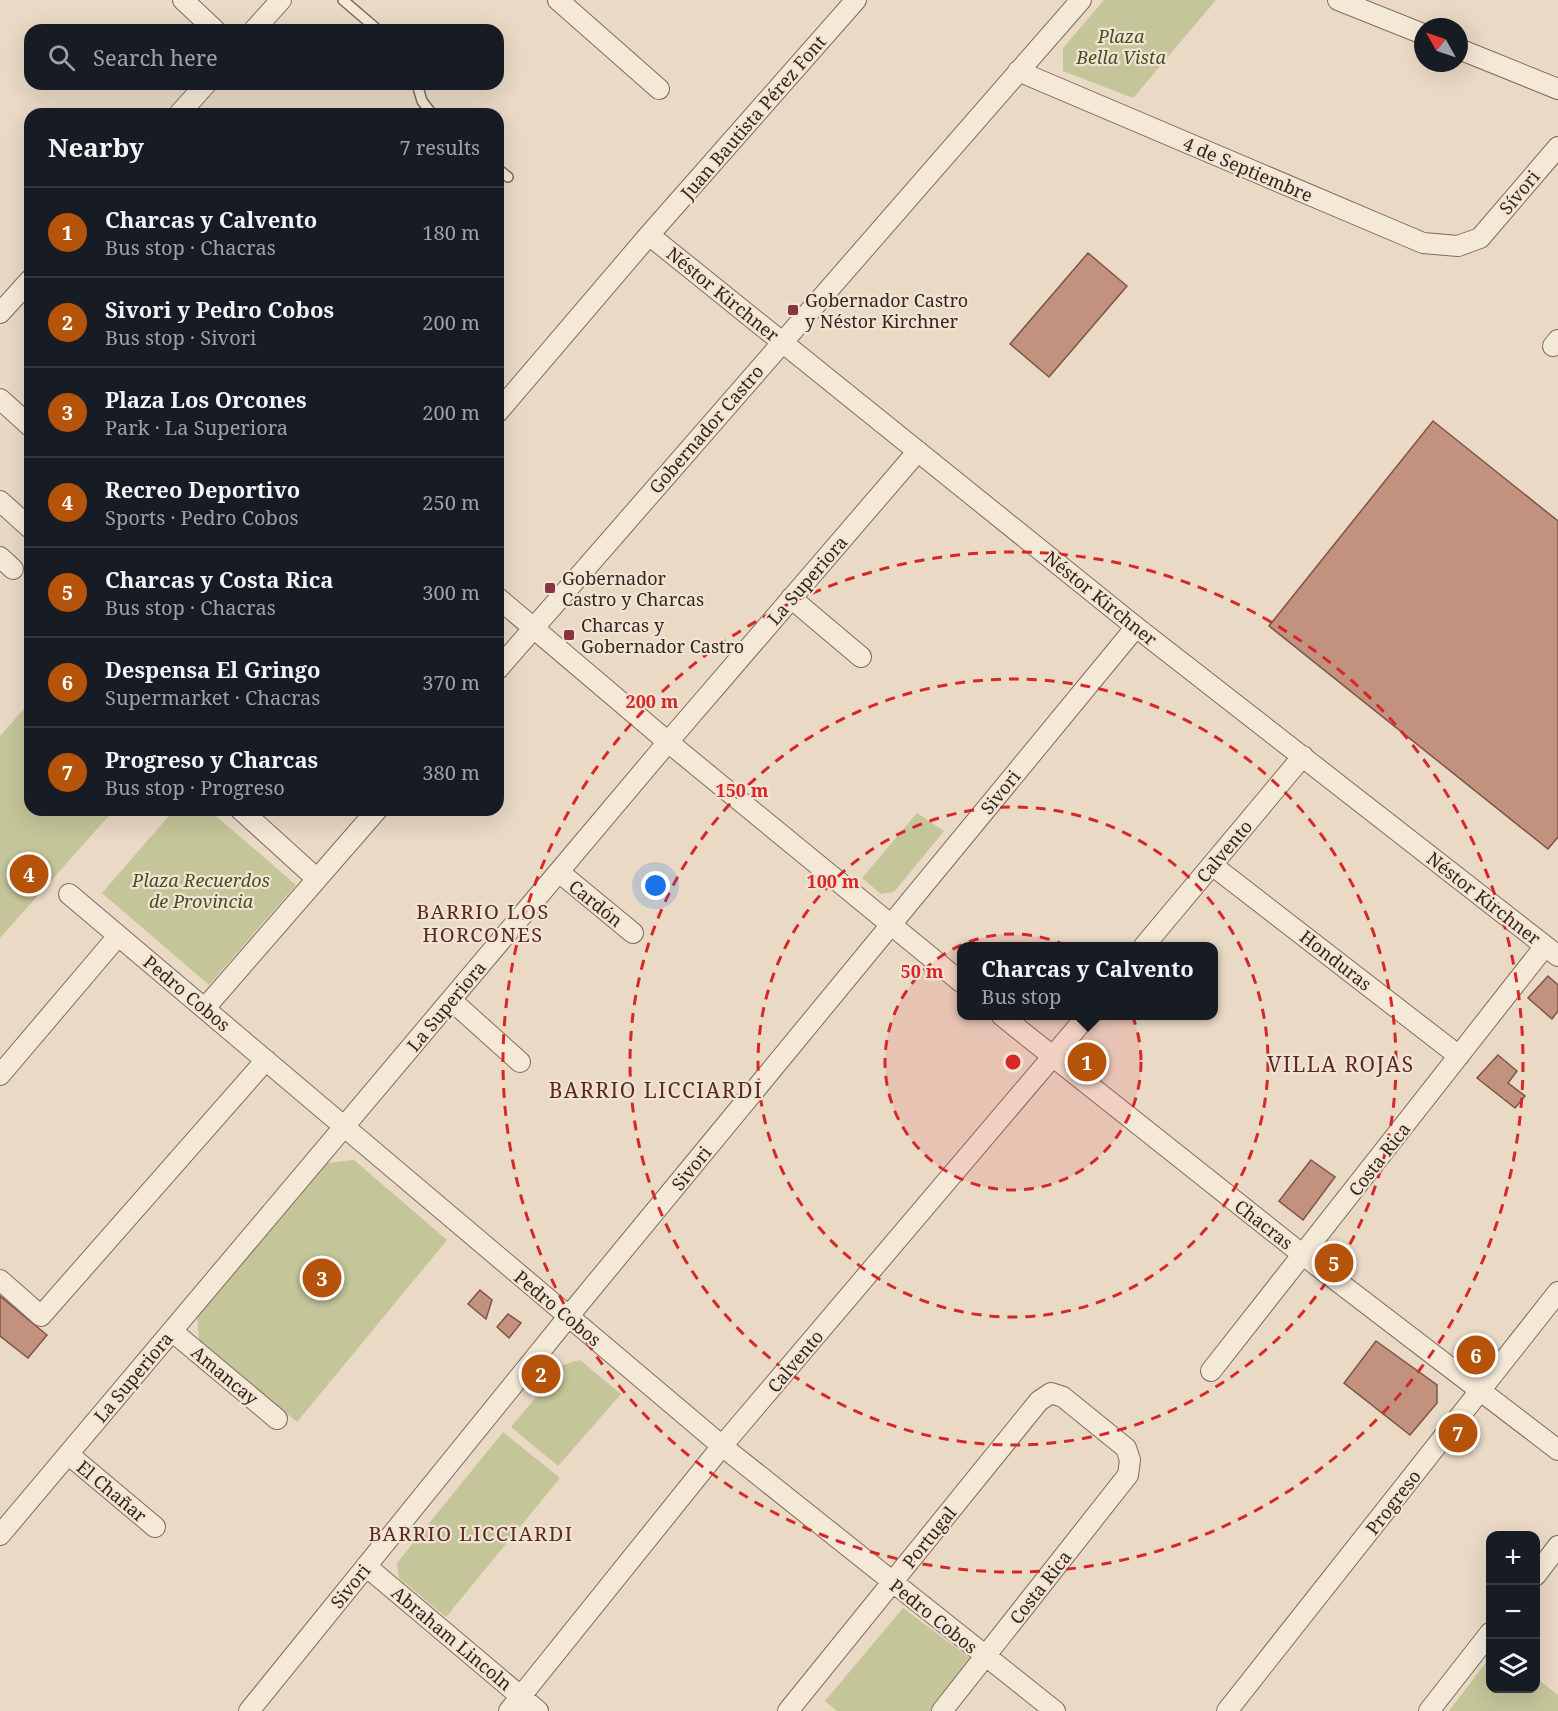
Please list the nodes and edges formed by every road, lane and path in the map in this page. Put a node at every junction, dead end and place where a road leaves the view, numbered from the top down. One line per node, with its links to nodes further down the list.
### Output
1 (183, 0): 8 (street)
2 (281, 0): 9 (street)
3 (343, 0): 10 (lane)
4 (558, 0): 15 (street)
5 (856, 0): 23 (street, Juan Bautista Pérez Font)
6 (1081, 0): 13 (street, Gobernador Castro)
7 (1338, 0): 11 (street)
8 (209, 24)
9 (259, 24)
10 (371, 24)
11 (1414, 30)
12 (1468, 53): 14 (street)
13 (1018, 71): 24 (street, 4 de Septiembre); 27 (street, Gobernador Castro)
14 (1558, 88)
15 (659, 89)
16 (201, 90): 18 (street)
17 (419, 90): 19 (lane)
18 (184, 108)
19 (427, 108)
20 (1558, 147): 24 (street, Sívori)
21 (504, 173): 22 (lane)
22 (508, 177)
23 (649, 235): 27 (street, Néstor Kirchner); 29 (street, Juan Bautista Pérez Font)
24 (1480, 238)
25 (24, 287): 26 (street)
26 (0, 314)
27 (782, 341): 31 (street, Néstor Kirchner); 37 (street, Gobernador Castro)
28 (0, 399): 30 (street)
29 (504, 405)
30 (24, 421)
31 (918, 451): 34 (street, La Superiora); 36 (street, Néstor Kirchner)
32 (0, 501): 33 (street)
33 (24, 523)
34 (791, 598): 38 (street); 40 (street, La Superiora)
35 (504, 603): 37 (street)
36 (1136, 627): 41 (street, Néstor Kirchner); 48 (street, Sivori)
37 (534, 628): 39 (street, Gobernador Castro); 40 (street)
38 (861, 657)
39 (504, 662)
40 (668, 742): 45 (street, La Superiora); 48 (street)
41 (1303, 756): 44 (street, Calvento); 52 (street, Néstor Kirchner)
42 (248, 816): 46 (street)
43 (371, 816): 46 (street)
44 (1212, 865): 51 (street, Calvento); 59 (street, Honduras)
45 (559, 872): 49 (street, Cardón); 54 (street, La Superiora)
46 (316, 879): 55 (street)
47 (69, 894): 50 (street, Pedro Cobos)
48 (890, 925): 53 (street); 67 (street, Sivori)
49 (633, 933)
50 (118, 936): 55 (street, Pedro Cobos); 62 (street)
51 (1147, 942)
52 (1552, 951): 59 (street, Costa Rica)
53 (957, 979)
54 (452, 1000): 61 (street); 63 (street, La Superiora)
55 (205, 1008): 60 (street, Pedro Cobos)
56 (1007, 1020): 58 (street, Chacras)
57 (1084, 1020): 58 (street, Calvento)
58 (1053, 1056): 64 (street, Chacras); 72 (street, Calvento)
59 (1459, 1056): 64 (street, Costa Rica)
60 (266, 1060): 63 (street, Pedro Cobos); 65 (street)
61 (520, 1062)
62 (0, 1075)
63 (344, 1127): 67 (street, Pedro Cobos); 68 (street, La Superiora)
64 (1304, 1255): 69 (street, Costa Rica); 70 (street, Chacras)
65 (0, 1280)
66 (1558, 1292): 70 (street, Progreso)
67 (568, 1317): 72 (street, Pedro Cobos); 79 (street, Sivori)
68 (172, 1331): 71 (street, Amancay); 74 (street, La Superiora)
69 (1211, 1371)
70 (1481, 1390): 73 (street, Chacras); 90 (street, Progreso)
71 (277, 1419)
72 (722, 1446): 81 (street, Pedro Cobos); 84 (street, Calvento)
73 (1558, 1450)
74 (69, 1454): 76 (street, El Chañar); 77 (street, La Superiora)
75 (1130, 1460): 81 (street, Portugal); 83 (street, Costa Rica)
76 (155, 1527)
77 (0, 1535)
78 (1558, 1546): 80 (street)
79 (366, 1566): 84 (street, Abraham Lincoln); 86 (street, Sivori)
80 (1540, 1570)
81 (892, 1582): 83 (street, Pedro Cobos); 85 (street, Portugal)
82 (1486, 1639): 91 (street)
83 (985, 1658): 88 (street, Costa Rica); 89 (street, Pedro Cobos)
84 (515, 1704): 87 (street, Abraham Lincoln)
85 (797, 1708)
86 (249, 1711)
87 (538, 1711)
88 (942, 1711)
89 (1055, 1711)
90 (1227, 1711)
91 (1429, 1711)

